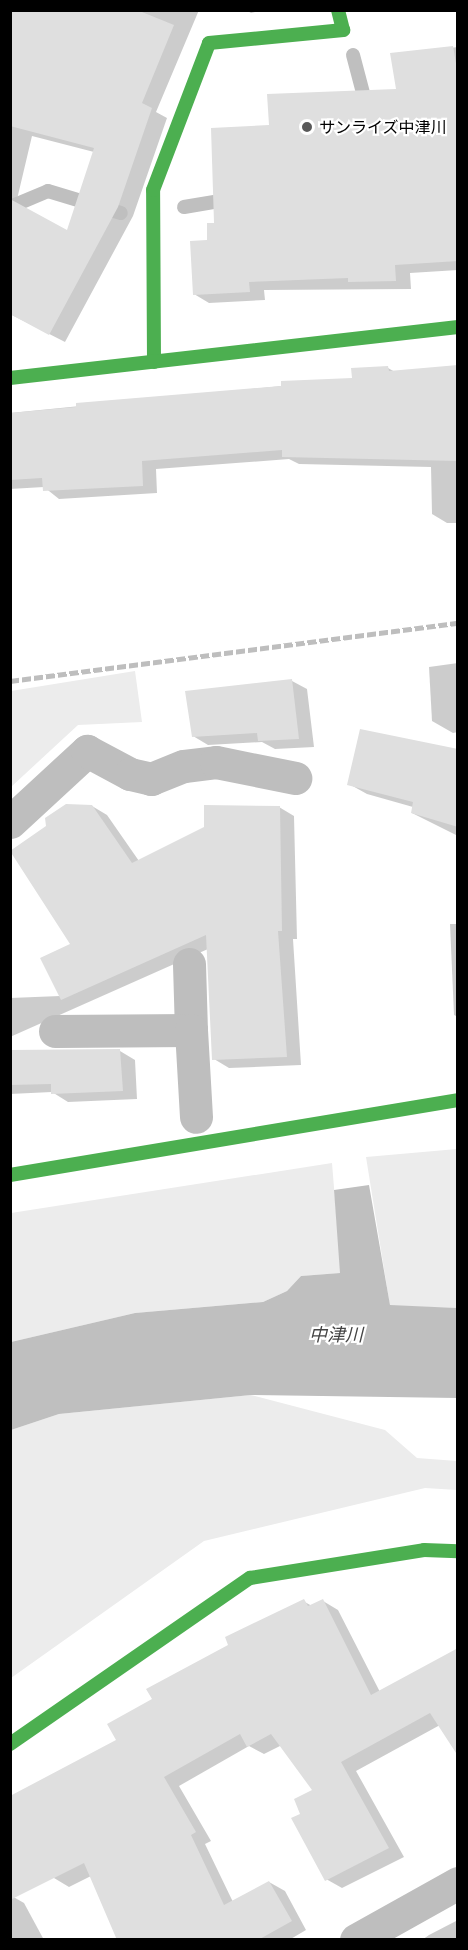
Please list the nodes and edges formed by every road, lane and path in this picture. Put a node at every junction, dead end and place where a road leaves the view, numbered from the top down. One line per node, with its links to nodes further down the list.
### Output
1 (338, 10): 3 (street)
2 (458, 327): 3 (street)
3 (154, 362): 4 (street)
4 (10, 378)
5 (295, 778): 6 (street)
6 (10, 822)
7 (189, 964): 8 (street)
8 (191, 1030): 9 (street); 11 (street)
9 (55, 1031)
10 (458, 1100): 12 (street)
11 (196, 1117)
12 (10, 1174)
13 (458, 1551): 14 (street)
14 (10, 1744)
15 (458, 1883): 16 (street)
16 (356, 1940)

